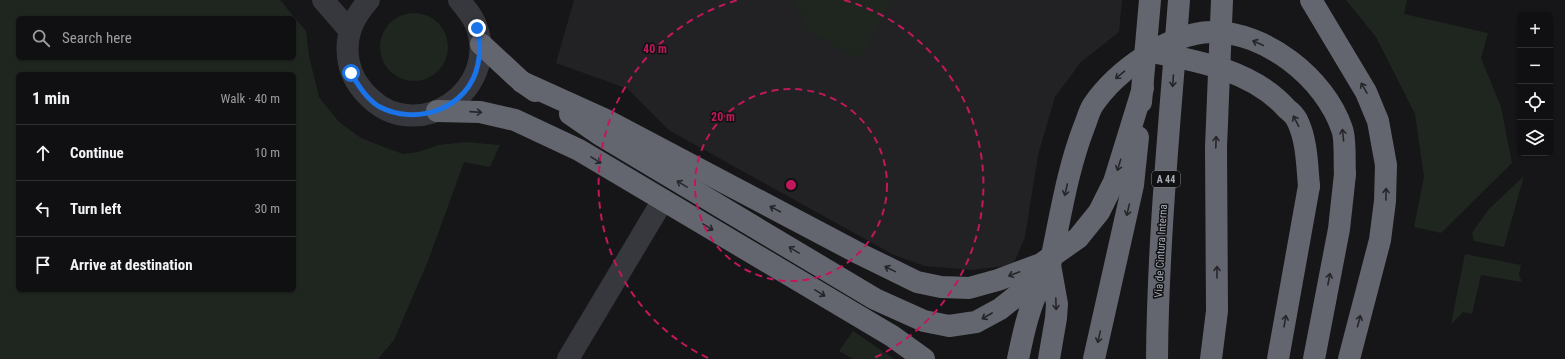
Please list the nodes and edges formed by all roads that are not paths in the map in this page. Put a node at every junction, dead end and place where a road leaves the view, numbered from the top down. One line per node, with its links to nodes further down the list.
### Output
1 (323, 0): 8 (street)
2 (369, 0): 8 (street)
3 (1150, 0): 12 (highway)
4 (1179, 0): 16 (highway, Via de Cintura Interna / A 44, one-way to 16)
5 (1222, 0): 17 (highway, one-way to 5)
6 (1312, 0): 29 (highway, one-way to 6)
7 (466, 4): 9 (street)
8 (350, 31): 13 (street)
9 (480, 44): 11 (highway); 13 (street)
10 (1152, 52): 15 (highway, one-way to 15, bridge); 27 (highway, one-way to 10, bridge); 28 (highway, one-way to 10, bridge)
11 (522, 82): 12 (highway, one-way to 11); 15 (highway, one-way to 11)
12 (1142, 88): 22 (highway, one-way to 22)
13 (438, 111): 14 (highway, one-way to 14)
14 (663, 200): 18 (street); 19 (highway, one-way to 19)
15 (1050, 265): 20 (highway); 21 (highway, one-way to 21)
16 (1158, 309): 23 (highway); 24 (highway, Via de Cintura Interna / A 44)
17 (1217, 311): 25 (highway); 26 (highway)
18 (568, 359)
19 (924, 359)
20 (1018, 359)
21 (1049, 359)
22 (1094, 359)
23 (1148, 359)
24 (1157, 359)
25 (1211, 359)
26 (1219, 359)
27 (1278, 359)
28 (1314, 359)
29 (1349, 359)

